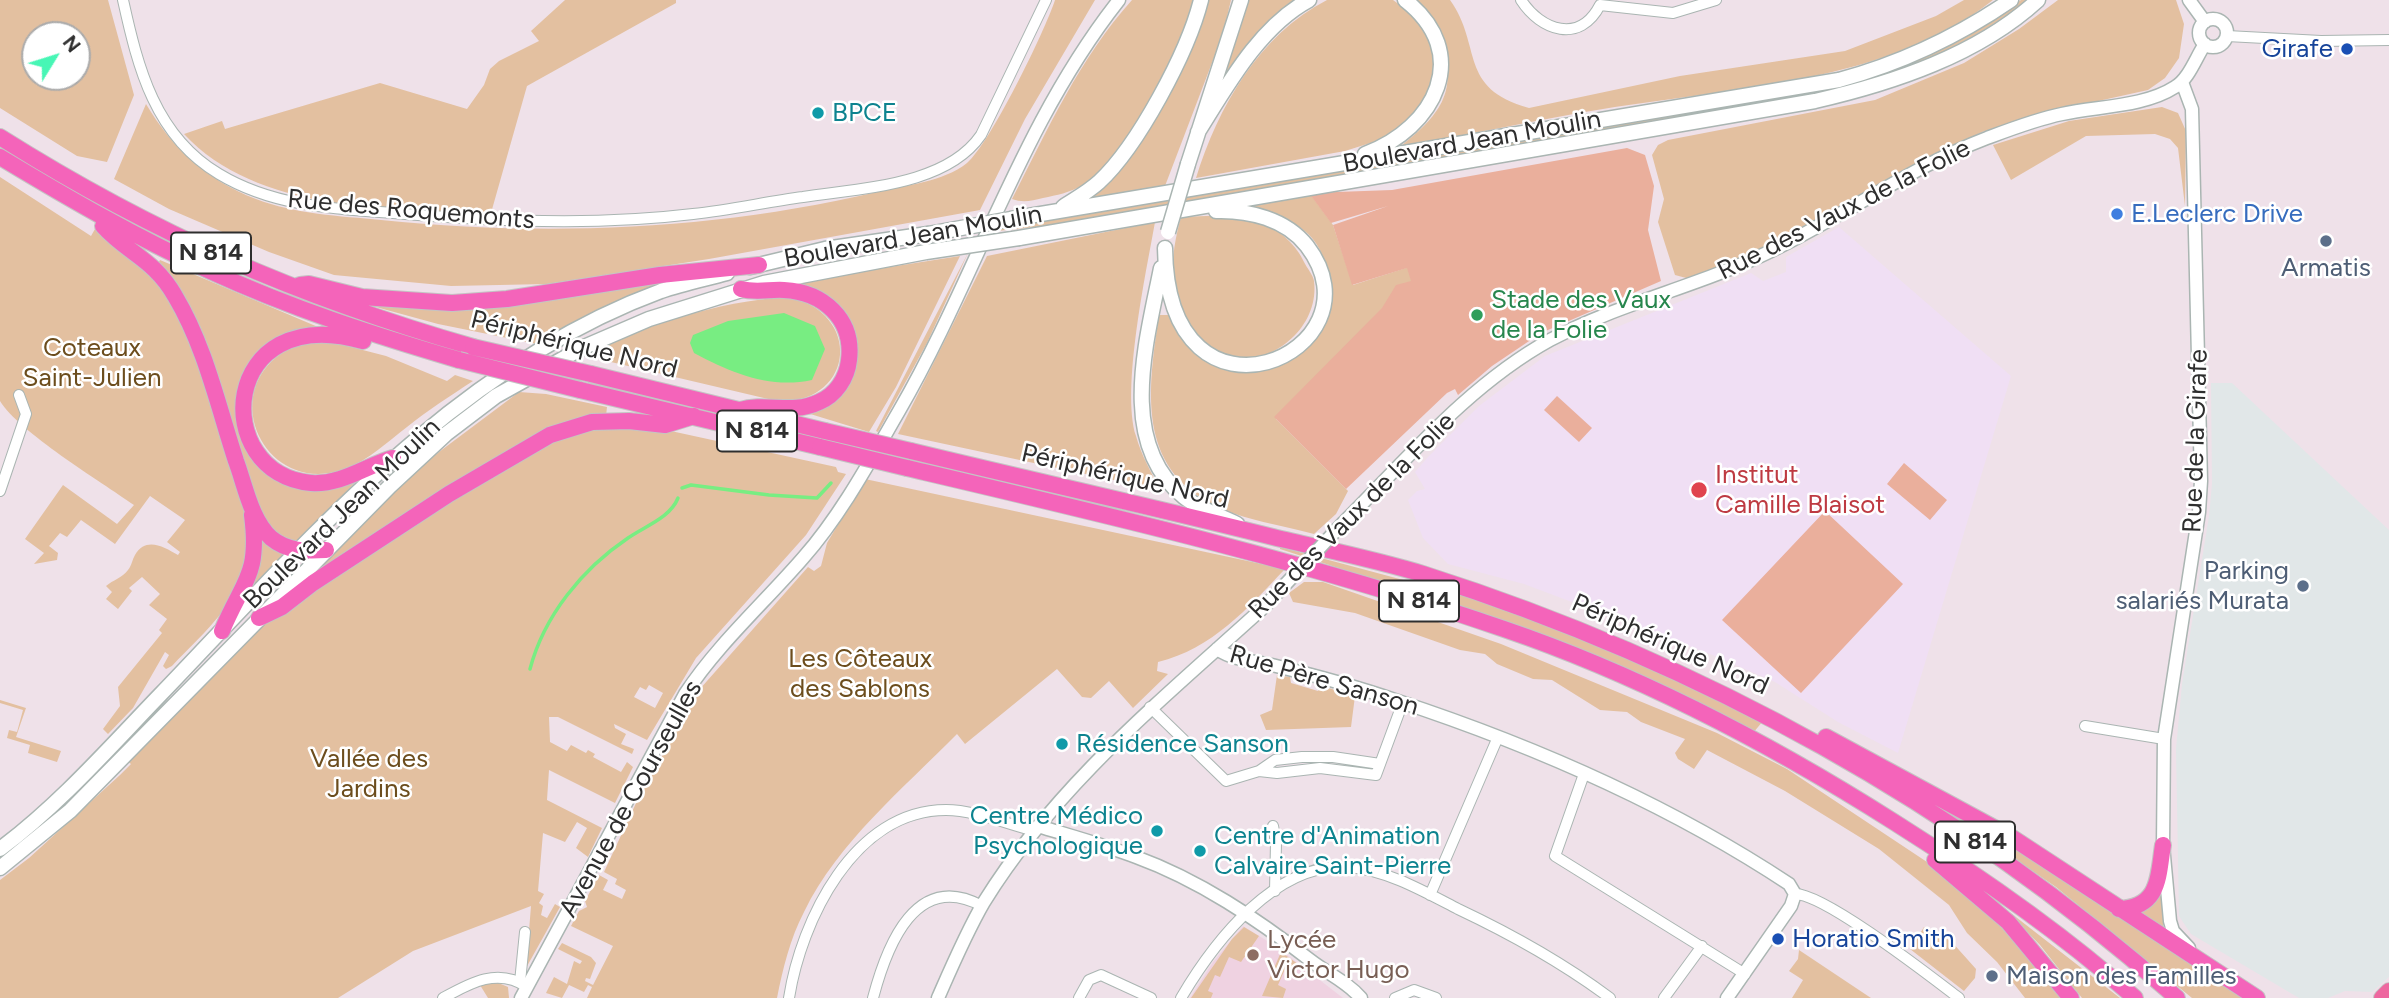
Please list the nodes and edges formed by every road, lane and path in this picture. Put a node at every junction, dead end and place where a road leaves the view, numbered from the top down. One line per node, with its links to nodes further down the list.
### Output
1 (123, 0): 2 (street, Rue des Roquemonts)
2 (1046, 0)
3 (1119, 0): 67 (street, Avenue de Courseulles)
4 (1201, 0): 24 (main road)
5 (1241, 0): 19 (main road)
6 (1309, 0): 19 (main road)
7 (1405, 0): 22 (main road)
8 (1521, 0): 12 (street)
9 (1716, 0): 12 (street)
10 (2011, 0): 22 (main road, Boulevard Jean Moulin)
11 (2189, 0): 14 (street)
12 (1601, 3)
13 (2036, 3): 25 (main road)
14 (2205, 22): 15 (street); 17 (street)
15 (2227, 36): 16 (street); 17 (street)
16 (2389, 40)
17 (2205, 44): 18 (street)
18 (2182, 82): 42 (street, Rue des Vaux de la Folie, bridge); 48 (street, Rue de la Girafe)
19 (1198, 132): 26 (main road, bridge)
20 (0, 137): 28 (highway, Périphérique Nord / N 814)
21 (0, 157): 23 (highway, Périphérique Nord / N 814)
22 (1329, 166): 24 (main road, Boulevard Jean Moulin)
23 (90, 211): 30 (highway, Périphérique Nord / N 814); 36 (highway)
24 (1057, 211): 27 (main road, Boulevard Jean Moulin, bridge)
25 (1166, 212): 26 (main road); 29 (main road, Boulevard Jean Moulin, bridge)
26 (1164, 248): 37 (main road)
27 (759, 265): 28 (highway); 34 (main road, Boulevard Jean Moulin)
28 (290, 286): 32 (highway, Périphérique Nord / N 814, bridge)
29 (741, 289): 32 (highway); 38 (main road, Boulevard Jean Moulin)
30 (386, 338): 33 (highway, Périphérique Nord / N 814, bridge); 34 (highway)
31 (19, 394): 35 (street)
32 (740, 410): 37 (highway, Périphérique Nord / N 814, bridge)
33 (694, 416): 40 (highway); 50 (highway, Périphérique Nord / N 814, bridge)
34 (393, 458): 39 (main road, Boulevard Jean Moulin)
35 (0, 491)
36 (250, 502): 39 (highway); 41 (highway)
37 (1254, 532): 45 (highway, Périphérique Nord / N 814)
38 (326, 550): 39 (highway); 40 (main road, Boulevard Jean Moulin)
39 (300, 552): 41 (main road, Boulevard Jean Moulin)
40 (258, 618): 55 (main road, Boulevard Jean Moulin)
41 (222, 631): 54 (main road, Boulevard Jean Moulin)
42 (1217, 649): 43 (street, Rue Père Sanson); 44 (street, Rue Père Sanson)
43 (1403, 702): 44 (street); 47 (street, Rue Père Sanson)
44 (1150, 707): 52 (street, Rue Père Sanson)
45 (1757, 710): 60 (highway); 86 (highway, Périphérique Nord / N 814)
46 (2085, 726): 48 (street)
47 (1498, 737): 49 (street, Rue Père Sanson); 58 (street)
48 (2164, 739): 53 (street, Rue de la Girafe)
49 (1584, 774): 57 (street, Rue Père Sanson); 63 (street)
50 (1853, 796): 84 (highway); 85 (highway, Périphérique Nord / N 814)
51 (1273, 825): 56 (street)
52 (1037, 829): 59 (street, Rue Père Sanson); 61 (street); 70 (street)
53 (2164, 845): 60 (highway); 64 (street, Rue de la Girafe)
54 (0, 849)
55 (0, 868)
56 (1275, 891): 58 (street); 61 (street)
57 (1795, 894): 66 (street); 83 (street)
58 (1430, 895): 80 (street)
59 (982, 906): 71 (street); 72 (street, Rue Père Sanson)
60 (2119, 909): 64 (highway)
61 (1245, 914): 65 (street); 75 (street)
62 (524, 932): 67 (street)
63 (1702, 946): 66 (street); 81 (street)
64 (2196, 960): 87 (highway)
65 (1327, 973): 76 (street); 77 (street)
66 (1745, 974): 82 (street)
67 (523, 989): 69 (street)
68 (2389, 991): 88 (main road)
69 (443, 998)
70 (789, 998)
71 (873, 998)
72 (938, 998)
73 (1079, 998): 74 (street)
74 (1151, 998)
75 (1181, 998)
76 (1352, 998)
77 (1361, 998)
78 (1395, 998): 79 (street)
79 (1436, 998)
80 (1610, 998)
81 (1664, 998)
82 (1727, 998)
83 (1959, 998)
84 (2071, 998)
85 (2135, 998)
86 (2178, 998)
87 (2257, 998)
88 (2382, 998)

